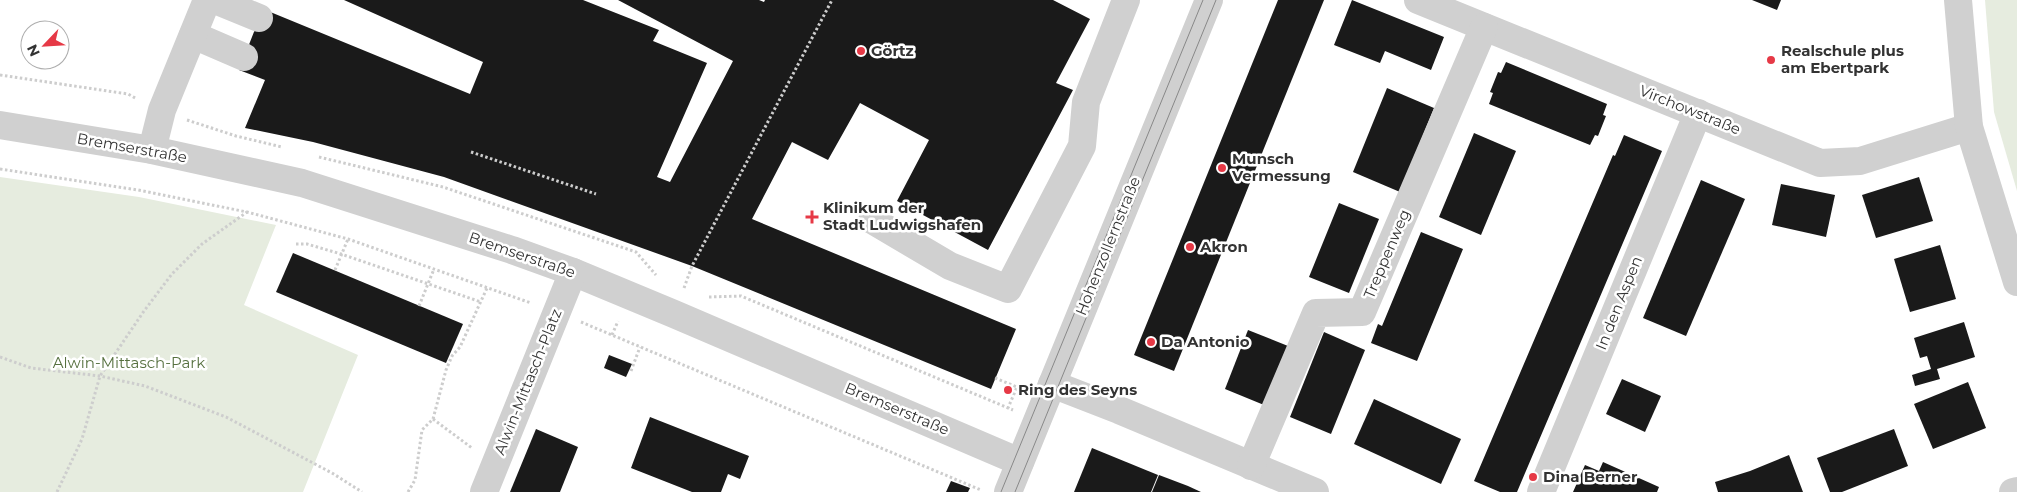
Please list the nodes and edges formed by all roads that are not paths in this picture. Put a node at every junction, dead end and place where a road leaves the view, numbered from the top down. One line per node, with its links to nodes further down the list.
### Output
1 (207, 0): 9 (street)
2 (215, 0): 7 (street)
3 (1126, 0): 15 (street)
4 (1209, 0): 18 (street, Hohenzollernstraße)
5 (1418, 0): 8 (street, Virchowstraße)
6 (1958, 0): 13 (street)
7 (259, 18)
8 (1484, 27): 11 (street, Virchowstraße); 20 (street, Treppenweg)
9 (193, 35): 10 (street); 14 (street)
10 (244, 57)
11 (1698, 113): 13 (street, Virchowstraße); 25 (street, In den Aspen)
12 (0, 125): 14 (street, Bremserstraße)
13 (1969, 127): 17 (street)
14 (152, 150): 16 (street, Bremserstraße)
15 (872, 220)
16 (572, 272): 19 (street, Bremserstraße); 22 (street, Alwin-Mittasch-Platz)
17 (2017, 282)
18 (1052, 384): 19 (street, Hohenzollernstraße); 20 (street)
19 (1020, 462): 23 (street, Hohenzollernstraße)
20 (1251, 466): 24 (street)
21 (2017, 491): 26 (street)
22 (484, 492)
23 (1008, 492)
24 (1315, 492)
25 (1541, 492)
26 (2013, 492)

